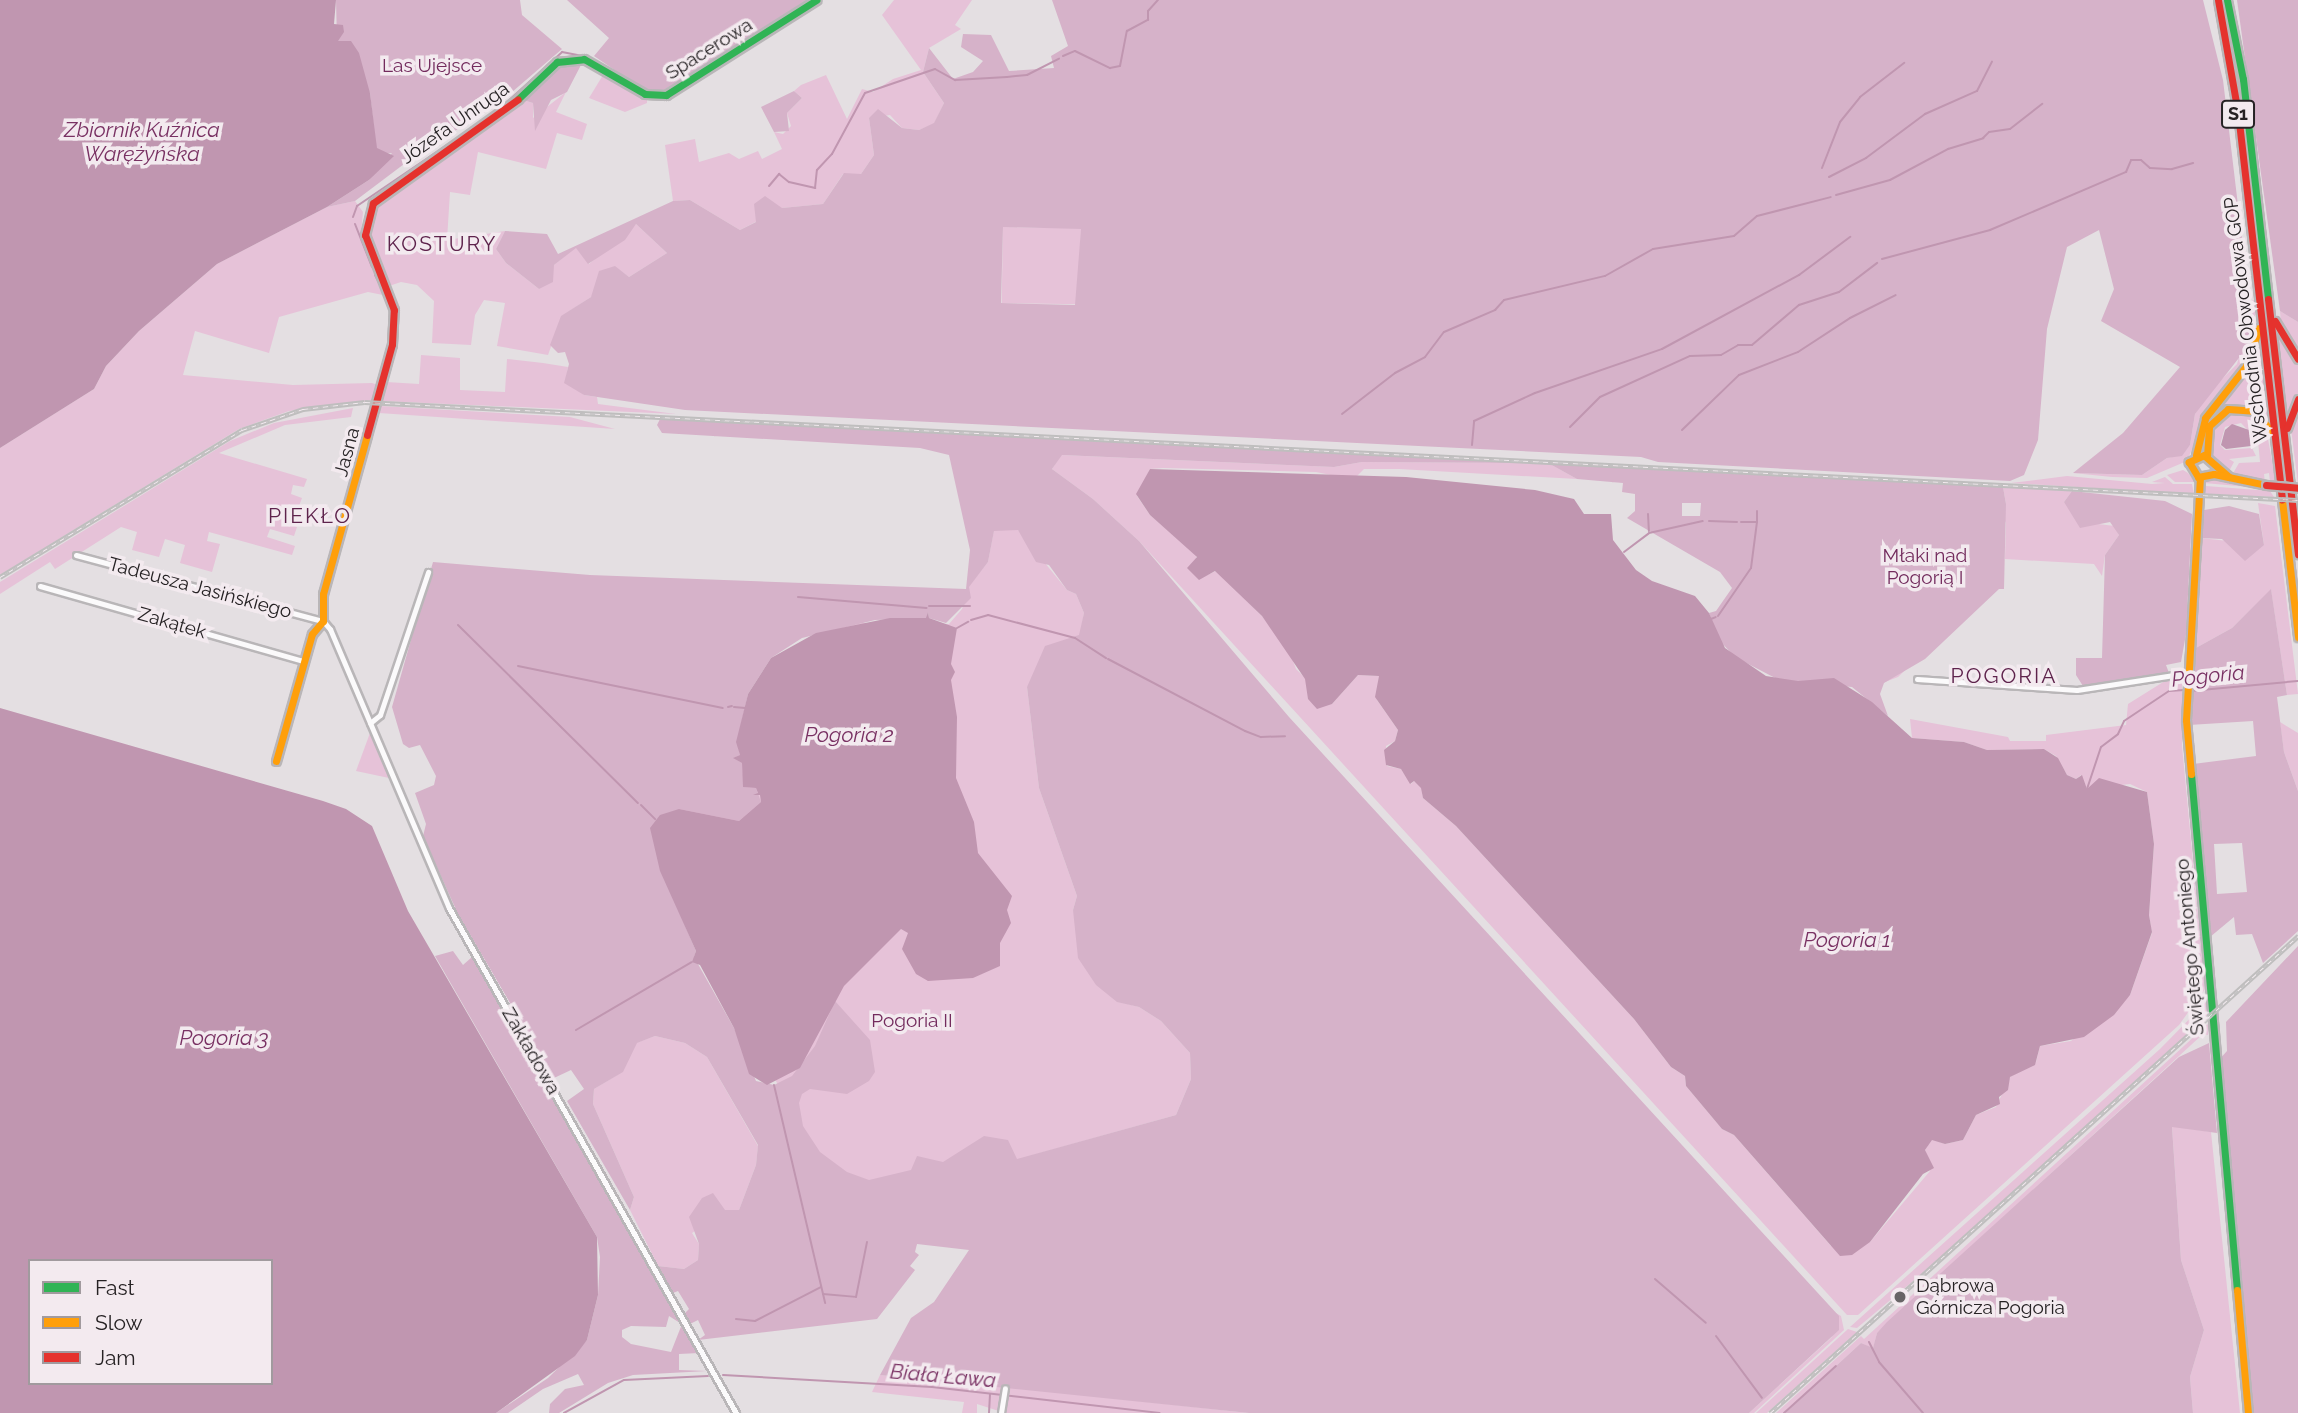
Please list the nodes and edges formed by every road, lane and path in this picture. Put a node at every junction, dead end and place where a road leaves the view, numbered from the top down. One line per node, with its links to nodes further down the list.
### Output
1 (816, 0): 4 (main road, Spacerowa)
2 (2218, 0): 7 (main road, Wschodnia Obwodowa GOP / S1)
3 (2227, 0): 6 (main road, Wschodnia Obwodowa GOP / S1)
4 (653, 96): 5 (main road, Józefa Unruga)
5 (378, 269): 22 (main road, Jasna)
6 (2270, 311): 8 (main road); 10 (main road, Wschodnia Obwodowa GOP / S1)
7 (2261, 313): 11 (main road, Wschodnia Obwodowa GOP / S1); 12 (main road)
8 (2298, 359)
9 (2298, 399): 10 (main road)
10 (2285, 442): 18 (main road, Wschodnia Obwodowa GOP / S1)
11 (2276, 443): 13 (main road); 23 (main road, Wschodnia Obwodowa GOP / S1)
12 (2196, 455): 13 (main road); 15 (main road)
13 (2207, 456): 14 (main road)
14 (2212, 464): 15 (main road); 16 (main road)
15 (2204, 476): 16 (main road); 25 (main road, Świętego Antoniego)
16 (2229, 477): 17 (main road, bridge)
17 (2298, 488)
18 (2298, 554)
19 (76, 555): 22 (street, Tadeusza Jasińskiego)
20 (428, 572): 27 (street)
21 (40, 586): 24 (street, Zakątek)
22 (323, 621): 24 (main road, Jasna); 27 (street, Zakładowa)
23 (2298, 637)
24 (304, 661): 28 (main road, Jasna)
25 (2188, 673): 26 (street); 32 (main road, Świętego Antoniego)
26 (1917, 679)
27 (370, 723): 30 (street, Zakładowa)
28 (276, 761)
29 (1005, 1389): 31 (street)
30 (736, 1413)
31 (1001, 1413)
32 (2248, 1413)

